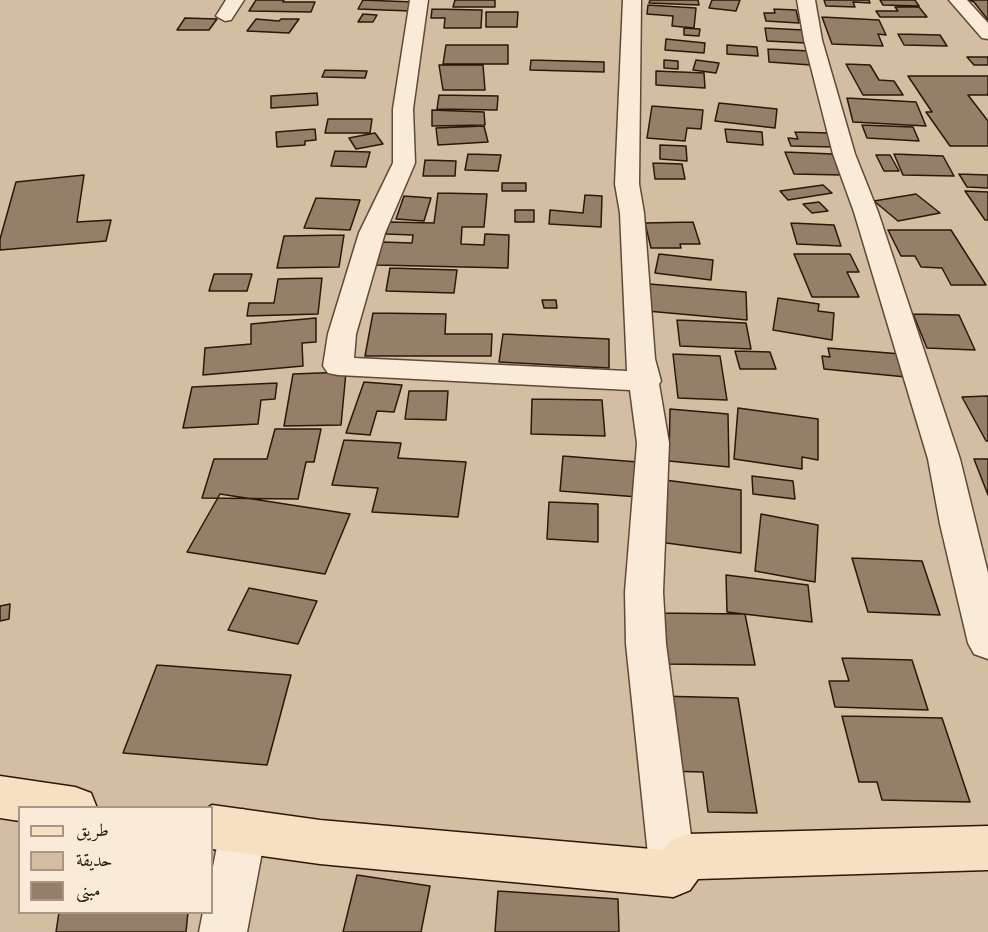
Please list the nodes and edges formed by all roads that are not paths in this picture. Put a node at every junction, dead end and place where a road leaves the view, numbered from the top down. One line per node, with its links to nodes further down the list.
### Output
1 (235, 0): 6 (street)
2 (419, 0): 8 (street)
3 (632, 0): 8 (street)
4 (806, 0): 9 (street)
5 (958, 0): 7 (street)
6 (225, 16)
7 (988, 34)
8 (646, 381): 14 (street)
9 (988, 643)
10 (0, 797): 11 (main road)
11 (68, 806)
12 (227, 829): 14 (main road); 15 (street)
13 (988, 848): 14 (main road)
14 (673, 874)
15 (223, 932)

